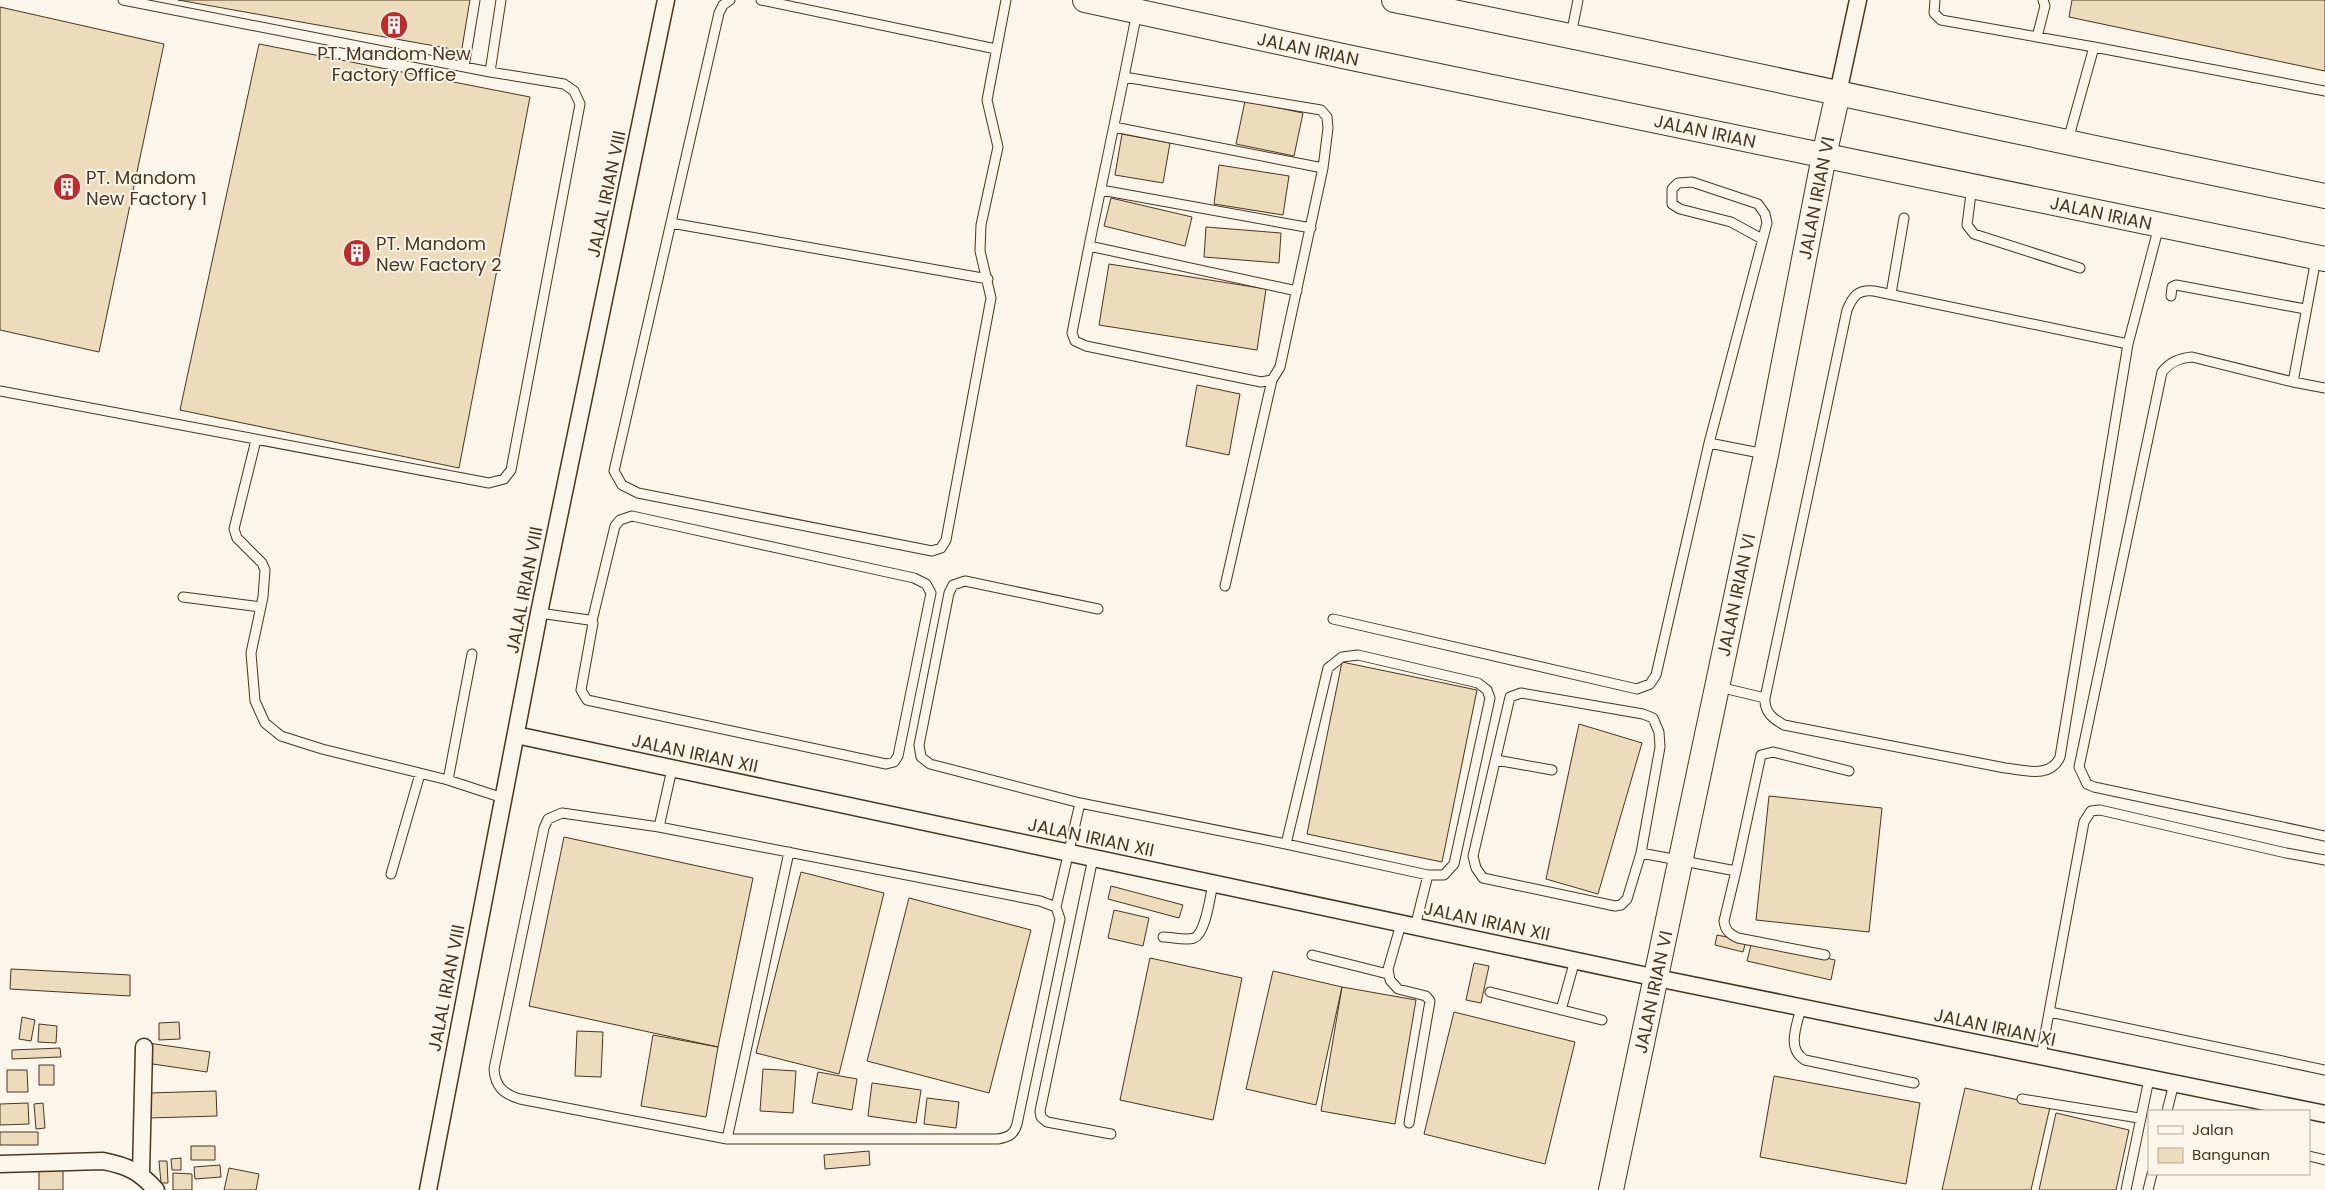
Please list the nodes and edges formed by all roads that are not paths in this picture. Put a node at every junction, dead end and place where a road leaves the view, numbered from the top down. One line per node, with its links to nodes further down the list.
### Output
1 (123, 0): 19 (lane)
2 (475, 0): 19 (lane)
3 (501, 0): 20 (lane)
4 (666, 0): 56 (street, JALAL IRIAN VIII)
5 (730, 0): 32 (lane)
6 (762, 0): 18 (lane)
7 (1006, 0): 18 (lane)
8 (1085, 0): 14 (street, JALAN IRIAN)
9 (1394, 0): 15 (street)
10 (1578, 0): 15 (lane)
11 (1858, 0): 23 (street, JALAN IRIAN VI)
12 (1935, 0): 16 (lane)
13 (2043, 0): 16 (lane)
14 (1137, 12): 21 (lane); 26 (street, JALAN IRIAN)
15 (1571, 36): 23 (street)
16 (2037, 37): 17 (lane)
17 (2094, 47): 22 (lane); 25 (lane)
18 (996, 49): 39 (lane)
19 (464, 67): 20 (lane)
20 (490, 72): 49 (lane)
21 (1124, 77): 24 (lane); 27 (lane)
22 (2325, 91)
23 (1838, 93): 25 (street); 26 (street, JALAN IRIAN VI)
24 (1114, 127): 27 (lane); 29 (lane)
25 (2067, 143): 30 (street)
26 (1824, 156): 28 (street, JALAN IRIAN); 51 (street, JALAN IRIAN VI)
27 (1323, 168): 34 (lane)
28 (1972, 186): 33 (street, JALAN IRIAN); 38 (lane)
29 (1101, 190): 34 (lane); 36 (lane)
30 (2325, 196)
31 (1904, 218): 41 (lane)
32 (671, 223): 39 (lane); 39 (lane)
33 (2160, 225): 37 (street, JALAN IRIAN); 44 (lane)
34 (1311, 228): 40 (lane)
35 (1762, 239): 35 (lane); 50 (lane)
36 (1089, 246): 40 (lane); 45 (lane)
37 (2320, 258): 43 (lane)
38 (2080, 268)
39 (988, 278)
40 (1297, 291): 45 (lane)
41 (1890, 294): 44 (lane); 61 (lane)
42 (2171, 296): 43 (lane)
43 (2305, 309): 46 (lane)
44 (2128, 344): 61 (lane)
45 (1272, 380): 52 (lane)
46 (2293, 382): 47 (lane); 72 (lane)
47 (2325, 388)
48 (0, 391): 49 (lane)
49 (256, 440): 54 (lane)
50 (1709, 443): 51 (lane); 57 (lane)
51 (1766, 455): 60 (street, JALAN IRIAN VI)
52 (1225, 586)
53 (183, 597): 54 (lane)
54 (261, 607): 67 (lane)
55 (1098, 609): 70 (lane)
56 (539, 613): 58 (lane); 62 (street, JALAL IRIAN VIII)
57 (1333, 619)
58 (592, 621): 58 (lane)
59 (472, 654): 68 (lane)
60 (1716, 686): 61 (lane); 78 (street, JALAN IRIAN VI)
61 (1765, 698)
62 (516, 736): 64 (street, JALAN IRIAN XII); 69 (street, JALAL IRIAN VIII)
63 (1496, 760): 65 (lane); 75 (lane); 75 (lane)
64 (672, 769): 71 (lane); 76 (street, JALAN IRIAN XII)
65 (1552, 770)
66 (1849, 771): 80 (lane)
67 (420, 774): 68 (lane); 81 (lane)
68 (448, 780): 69 (lane)
69 (503, 798): 118 (street, JALAL IRIAN VIII)
70 (1080, 804): 73 (lane); 76 (lane)
71 (659, 827): 74 (lane); 111 (lane)
72 (2325, 836)
73 (1286, 844): 82 (lane); 82 (lane)
74 (789, 852): 84 (lane); 111 (lane)
75 (1641, 852): 78 (lane)
76 (1068, 853): 77 (street, JALAN IRIAN XII); 84 (lane)
77 (1093, 858): 83 (street, JALAN IRIAN XII); 110 (lane)
78 (1680, 860): 80 (lane); 91 (street, JALAN IRIAN VI)
79 (2325, 860): 95 (lane)
80 (1736, 871): 88 (lane)
81 (391, 874)
82 (1428, 875): 85 (lane)
83 (1212, 884): 85 (street, JALAN IRIAN XII); 86 (lane)
84 (1056, 906): 111 (lane)
85 (1408, 925): 89 (street, JALAN IRIAN XII); 90 (lane)
86 (1163, 937)
87 (1312, 955): 90 (lane)
88 (1825, 955)
89 (1575, 960): 91 (street, JALAN IRIAN XII); 94 (lane)
90 (1388, 974): 109 (lane)
91 (1657, 978): 93 (street, JALAN IRIAN XI); 119 (street, JALAN IRIAN VI)
92 (1490, 992): 94 (lane)
93 (1801, 1008): 98 (street, JALAN IRIAN XI); 101 (lane)
94 (1561, 1010): 96 (lane)
95 (2050, 1012): 98 (lane); 99 (lane)
96 (1602, 1020)
97 (144, 1047): 115 (street)
98 (2041, 1056): 100 (street, JALAN IRIAN XI)
99 (2325, 1070)
100 (2148, 1078): 102 (street, JALAN IRIAN XI); 108 (lane)
101 (1914, 1083)
102 (2174, 1084): 104 (lane); 105 (street, JALAN IRIAN XI)
103 (2022, 1099): 108 (lane)
104 (2167, 1110)
105 (2305, 1110)
106 (2310, 1111): 107 (street, JALAN IRIAN XI)
107 (2325, 1114)
108 (2140, 1118): 120 (lane)
109 (1409, 1123)
110 (1111, 1134)
111 (727, 1139)
112 (2310, 1156): 113 (lane)
113 (2325, 1160)
114 (0, 1164): 115 (street)
115 (141, 1174): 117 (street)
116 (2152, 1175): 121 (lane)
117 (156, 1190)
118 (428, 1190)
119 (1611, 1190)
120 (2126, 1190)
121 (2148, 1190)

